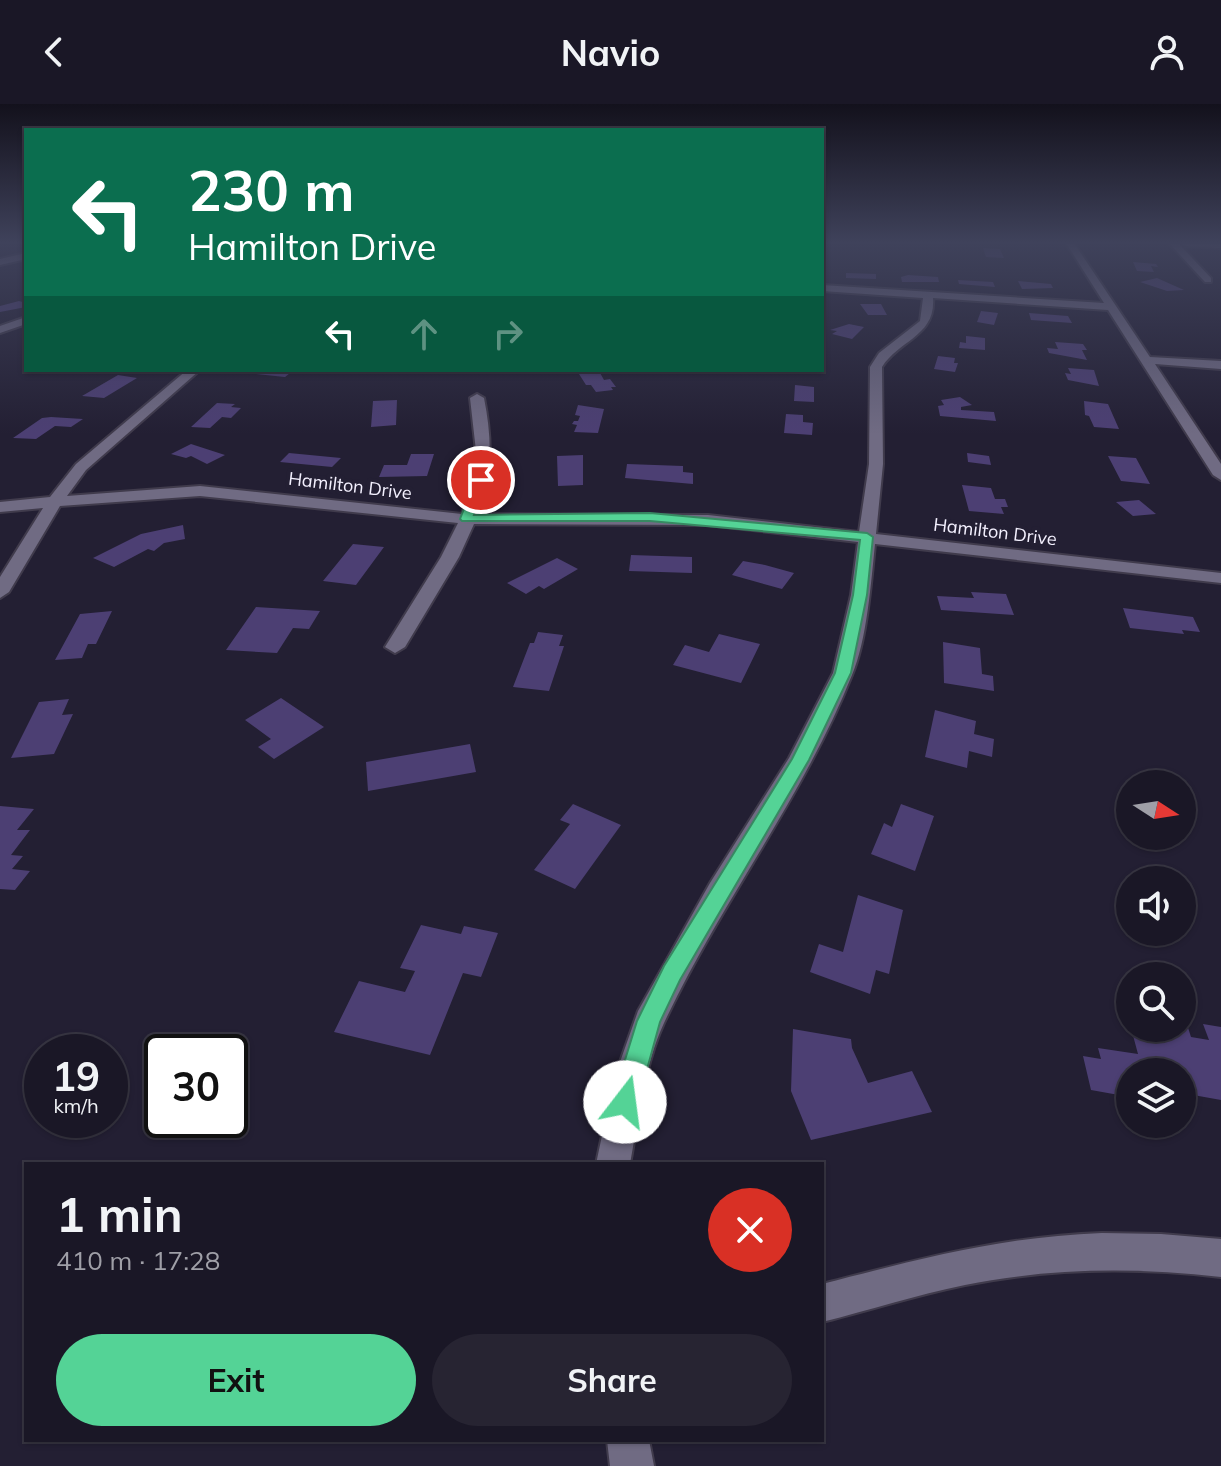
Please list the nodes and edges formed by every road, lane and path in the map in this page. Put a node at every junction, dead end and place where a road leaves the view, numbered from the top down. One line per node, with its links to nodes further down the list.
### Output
1 (930, 307): 14 (street)
2 (1104, 307): 3 (street)
3 (1111, 307): 6 (street)
4 (24, 321): 5 (street)
5 (0, 330)
6 (1146, 360): 7 (street); 10 (street)
7 (1221, 365)
8 (192, 372): 11 (street)
9 (477, 398): 13 (street)
10 (1221, 475)
11 (56, 501): 12 (street, Hamilton Drive); 13 (street, Hamilton Drive); 16 (street)
12 (0, 507)
13 (467, 519): 14 (street, Hamilton Drive); 17 (street)
14 (867, 537): 15 (street, Hamilton Drive); 18 (street)
15 (1221, 578)
16 (0, 592)
17 (395, 647)
18 (613, 1162)
19 (1221, 1258): 20 (street)
20 (824, 1303)
21 (628, 1442): 22 (street)
22 (632, 1466)

